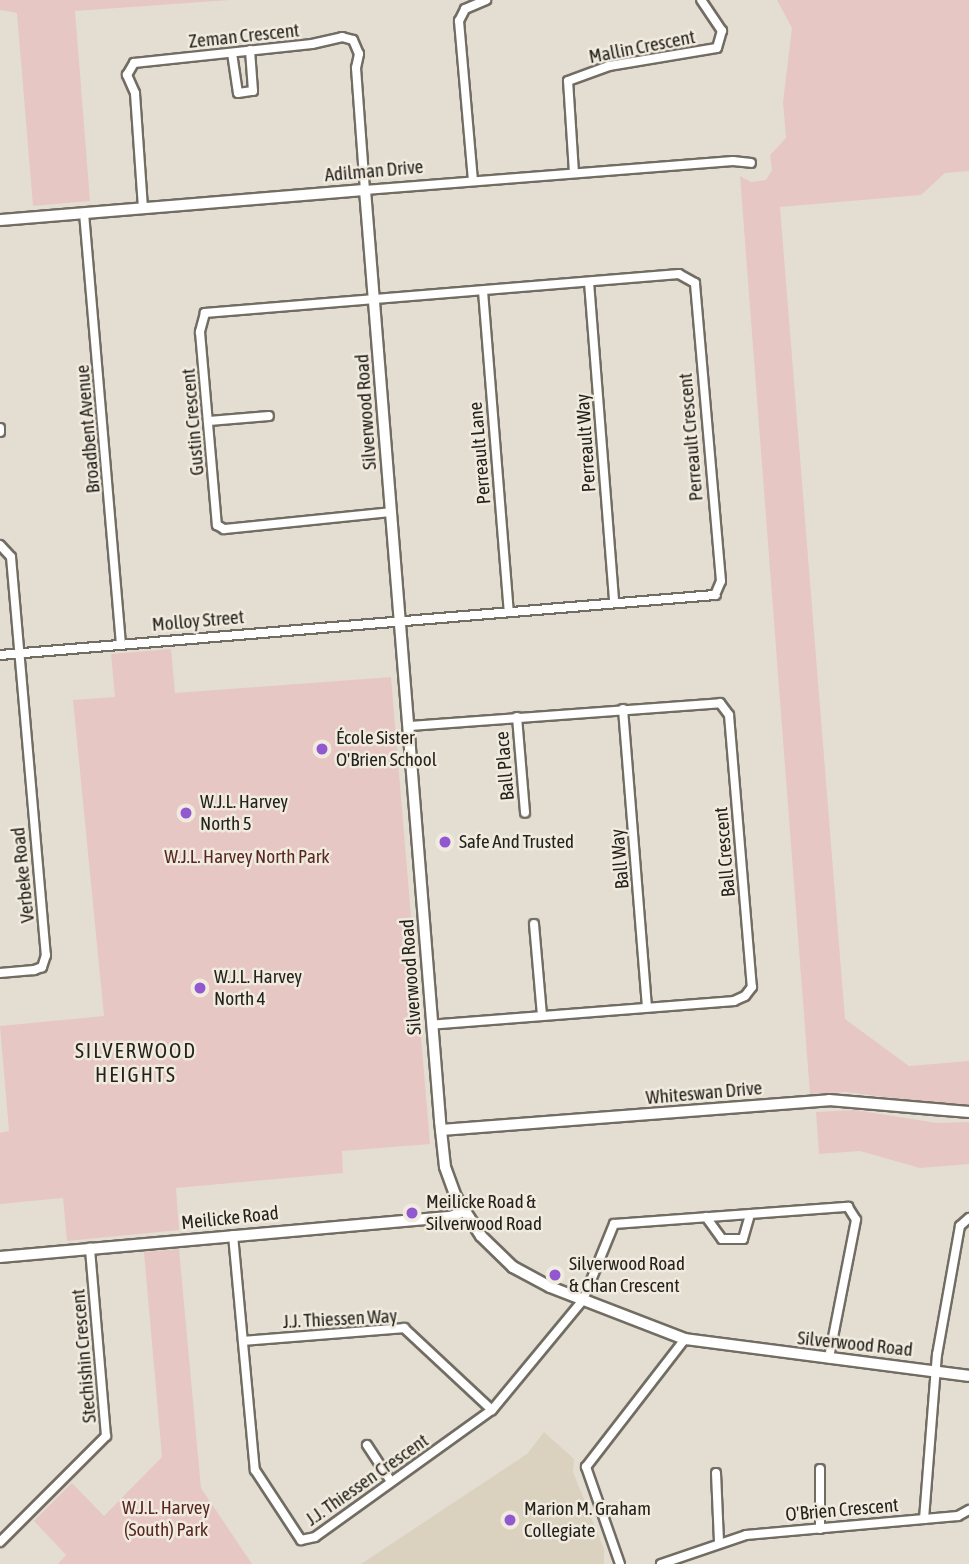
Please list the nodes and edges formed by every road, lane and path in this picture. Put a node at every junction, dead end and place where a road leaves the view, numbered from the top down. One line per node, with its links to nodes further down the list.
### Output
1 (486, 0): 7 (street)
2 (701, 0): 6 (street, Mallin Crescent)
3 (250, 50): 4 (street, Zeman Crescent); 4 (street); 8 (street, Zeman Crescent)
4 (233, 52): 9 (street, Zeman Crescent)
5 (751, 163): 6 (street, Adilman Drive)
6 (574, 173): 7 (street, Adilman Drive)
7 (473, 181): 8 (street, Adilman Drive)
8 (365, 190): 9 (street, Adilman Drive); 14 (street, Silverwood Road)
9 (143, 208): 10 (street, Adilman Drive)
10 (85, 213): 11 (street, Adilman Drive); 22 (street, Broadbent Avenue)
11 (0, 220)
12 (589, 282): 13 (street, Perreault Crescent); 19 (street, Perreault Way); 19 (street, Perreault Crescent)
13 (483, 291): 14 (street, Perreault Crescent); 20 (street, Perreault Lane)
14 (374, 300): 16 (street, Gustin Crescent); 17 (street, Silverwood Road)
15 (270, 416): 16 (street)
16 (209, 421): 17 (street, Gustin Crescent)
17 (391, 512): 21 (street, Silverwood Road)
18 (0, 545): 23 (street)
19 (614, 603): 20 (street, Perreault Crescent)
20 (509, 612): 21 (street, Perreault Crescent)
21 (400, 620): 22 (street, Molloy Street); 27 (street, Silverwood Road)
22 (121, 643): 23 (street, Molloy Street)
23 (17, 653): 24 (street, Molloy Street); 30 (street, Verbeke Road)
24 (0, 655)
25 (623, 709): 26 (street, Ball Crescent); 31 (street, Ball Way); 31 (street, Ball Crescent)
26 (517, 718): 27 (street, Ball Crescent); 28 (street, Ball Place)
27 (410, 726): 33 (street, Silverwood Road)
28 (525, 813)
29 (534, 924): 32 (street)
30 (0, 973)
31 (647, 1007): 32 (street, Ball Crescent)
32 (542, 1015): 33 (street, Ball Crescent)
33 (432, 1025): 35 (street, Silverwood Road)
34 (969, 1112): 35 (street, Whiteswan Drive)
35 (441, 1130): 36 (street, Silverwood Road)
36 (463, 1211): 40 (street, Meilicke Road); 43 (street, Silverwood Road)
37 (750, 1214): 38 (street); 38 (street); 46 (street)
38 (706, 1217): 43 (street, J.J. Thiessen Crescent)
39 (969, 1218): 47 (street, O'Brien Crescent)
40 (233, 1235): 41 (street, Meilicke Road); 45 (street, J.J. Thiessen Crescent)
41 (90, 1248): 42 (street, Meilicke Road); 58 (street, Stechishin Crescent)
42 (0, 1258)
43 (583, 1300): 44 (street, Silverwood Road); 49 (street, J.J. Thiessen Crescent)
44 (685, 1339): 46 (street, Silverwood Road); 59 (street)
45 (243, 1341): 49 (street, J.J. Thiessen Way); 53 (street, J.J. Thiessen Crescent)
46 (829, 1358): 47 (street, Silverwood Road)
47 (935, 1370): 48 (street, Silverwood Road); 55 (street, O'Brien Crescent)
48 (969, 1376)
49 (492, 1410): 53 (street, J.J. Thiessen Crescent)
50 (367, 1445): 53 (street)
51 (820, 1469): 56 (street)
52 (716, 1473): 57 (street)
53 (390, 1480)
54 (969, 1510): 55 (street)
55 (924, 1519): 56 (street, O'Brien Crescent)
56 (820, 1529): 57 (street, O'Brien Crescent)
57 (719, 1541): 60 (street, O'Brien Crescent)
58 (0, 1542)
59 (620, 1564)
60 (661, 1564)

